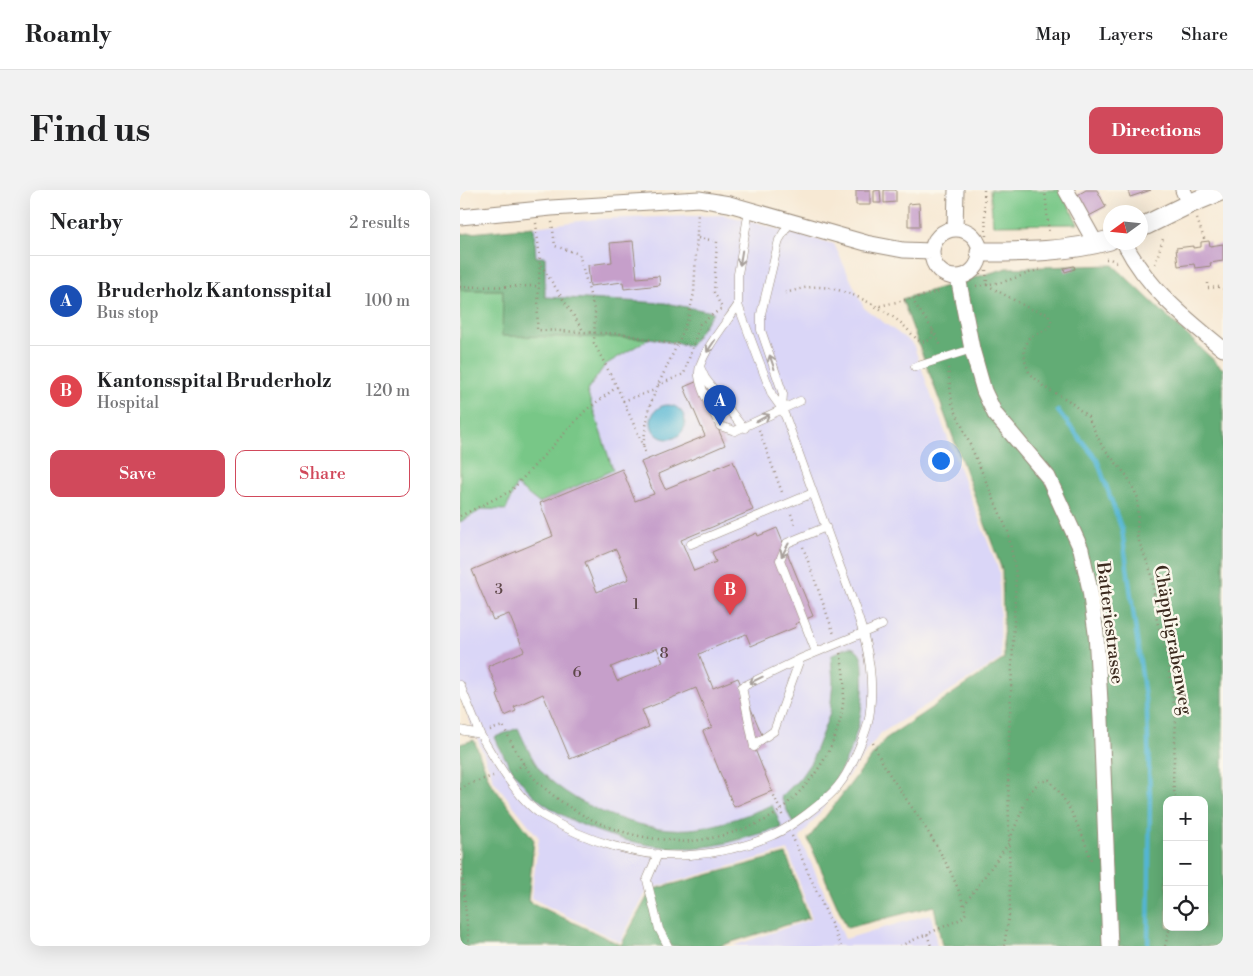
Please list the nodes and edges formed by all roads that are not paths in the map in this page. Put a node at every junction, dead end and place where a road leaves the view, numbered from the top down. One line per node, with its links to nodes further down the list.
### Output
1 (956, 190): 9 (street)
2 (1066, 190): 10 (street)
3 (1222, 190): 4 (street)
4 (1189, 204): 8 (street)
5 (748, 210): 6 (street); 7 (street); 15 (lane, one-way to 15)
6 (460, 217)
7 (790, 222): 12 (street); 21 (lane, one-way to 7)
8 (1148, 224)
9 (956, 229): 12 (street); 13 (street)
10 (1103, 242): 13 (street)
11 (1127, 250): 17 (street)
12 (932, 251): 14 (street)
13 (980, 252): 14 (street)
14 (958, 277): 16 (street, Batteriestrasse)
15 (738, 305): 18 (lane, one-way to 18); 21 (lane)
16 (972, 349): 19 (lane); 35 (street, Batteriestrasse)
17 (1223, 349)
18 (700, 366): 22 (lane); 22 (lane)
19 (915, 367)
20 (800, 401): 21 (lane)
21 (782, 409): 22 (lane, one-way to 21); 23 (lane)
22 (745, 428)
23 (813, 493): 24 (lane); 25 (lane)
24 (826, 527): 27 (lane); 28 (lane, one-way to 28)
25 (692, 544)
26 (882, 625): 27 (lane)
27 (863, 631): 28 (lane); 33 (lane)
28 (816, 652): 29 (lane)
29 (800, 658): 29 (lane, one-way to 29)
30 (460, 685): 32 (lane)
31 (460, 730): 32 (lane)
32 (480, 734): 33 (lane)
33 (658, 854): 34 (lane)
34 (668, 946)
35 (1110, 946)

